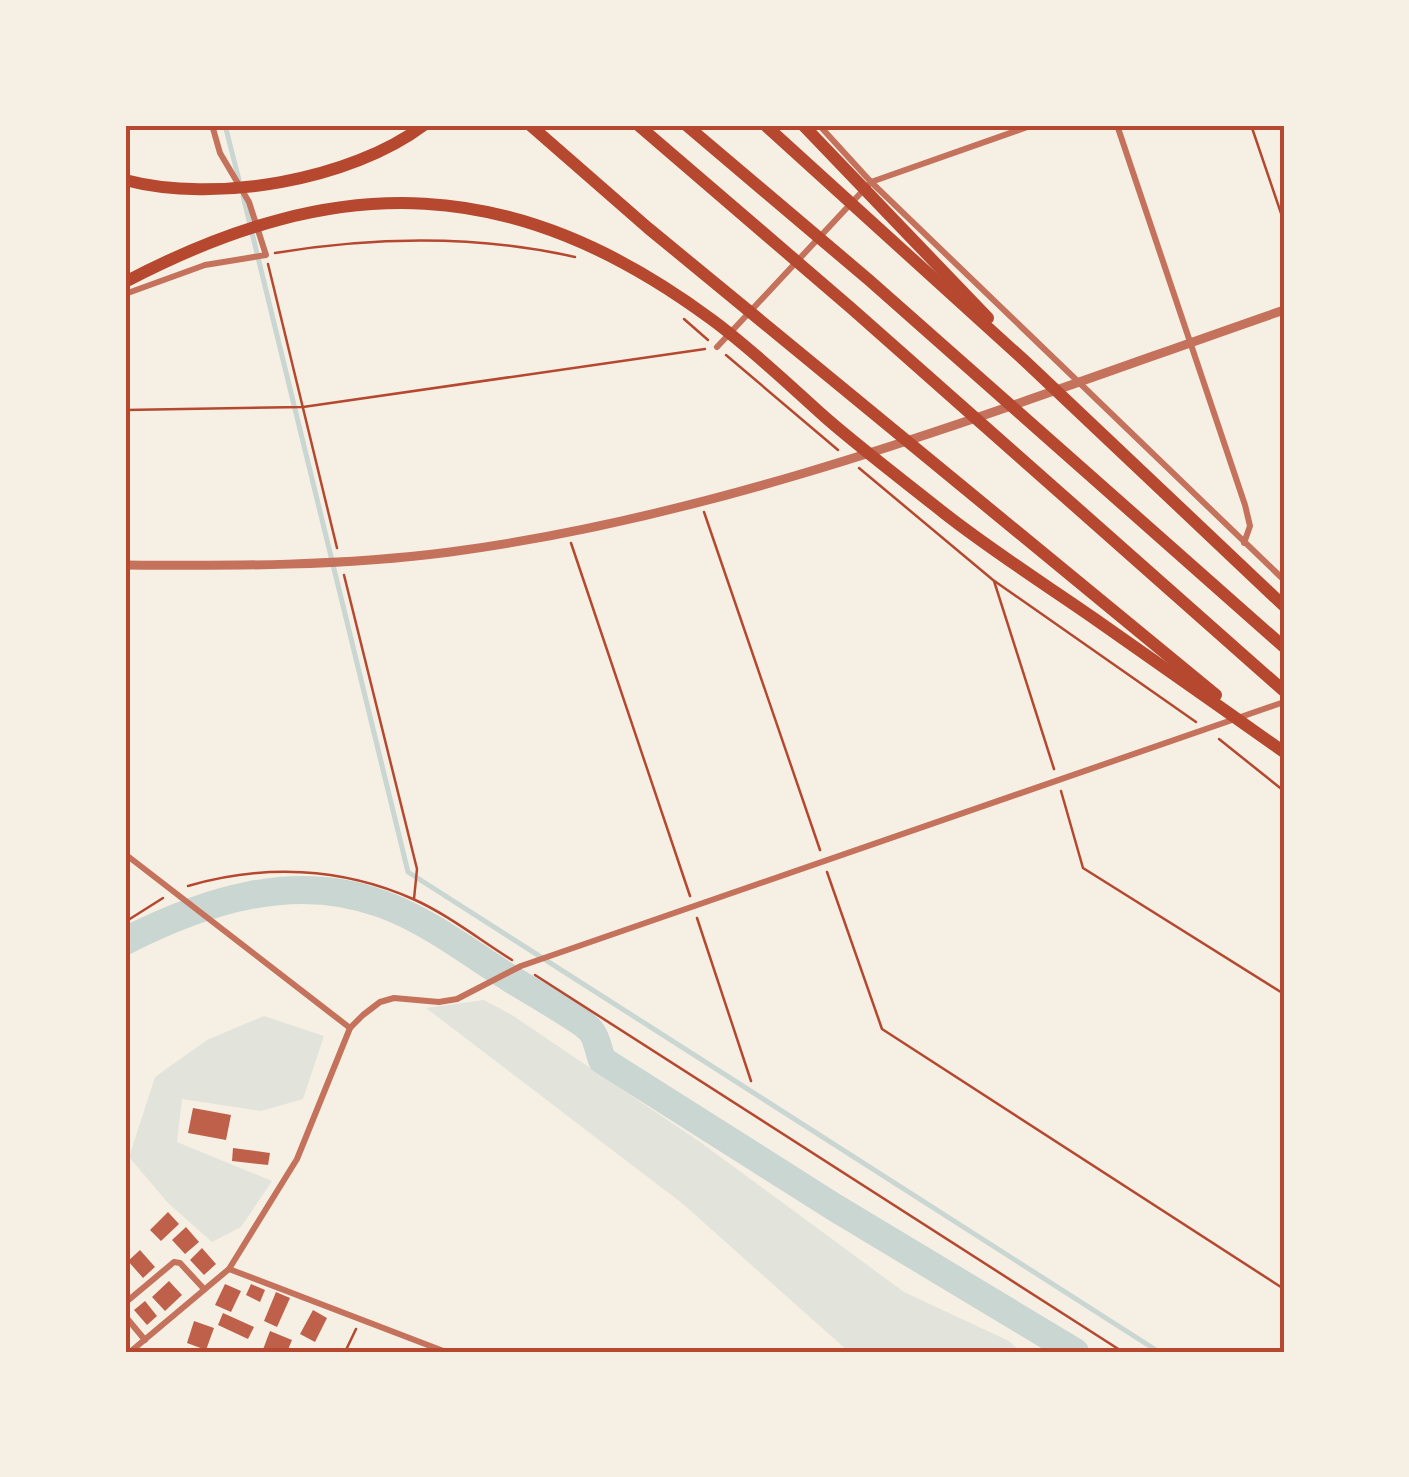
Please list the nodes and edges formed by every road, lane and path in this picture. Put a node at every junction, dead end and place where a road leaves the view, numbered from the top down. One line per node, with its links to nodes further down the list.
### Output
1 (212, 125): 15 (street)
2 (424, 125): 12 (highway)
3 (530, 125): 39 (highway)
4 (638, 125): 36 (highway)
5 (686, 125): 35 (highway)
6 (765, 125): 22 (highway)
7 (803, 125): 22 (highway)
8 (818, 125): 13 (street)
9 (1033, 125): 13 (street)
10 (1116, 125): 20 (street)
11 (1252, 125): 14 (path)
12 (125, 180)
13 (871, 182): 21 (street); 23 (street)
14 (1284, 222)
15 (266, 255): 16 (path); 17 (street); 24 (path)
16 (578, 257)
17 (127, 285): 39 (highway)
18 (1284, 310): 20 (street)
19 (679, 314): 21 (path)
20 (1190, 342): 23 (street); 29 (street)
21 (717, 347): 24 (path); 26 (path)
22 (1026, 362): 34 (highway)
23 (1078, 381): 26 (street); 29 (street)
24 (303, 407): 25 (path); 30 (path)
25 (125, 410)
26 (848, 458): 27 (street); 32 (path)
27 (701, 501): 28 (street); 43 (path)
28 (568, 532): 30 (street); 46 (path)
29 (1244, 543): 33 (street)
30 (340, 560): 31 (street); 45 (path)
31 (125, 565)
32 (993, 580): 38 (path); 40 (path)
33 (1284, 580)
34 (1284, 606)
35 (1284, 647)
36 (1284, 691)
37 (1284, 702): 38 (street)
38 (1208, 730): 40 (street); 41 (path)
39 (1284, 751)
40 (1058, 782): 43 (street); 49 (path)
41 (1284, 790)
42 (125, 854): 44 (street)
43 (823, 861): 46 (street); 53 (path)
44 (173, 890): 45 (path); 47 (path); 50 (street)
45 (414, 899): 48 (path)
46 (693, 906): 48 (street); 51 (path)
47 (125, 922)
48 (521, 966): 50 (street); 62 (path)
49 (1284, 994)
50 (350, 1028): 52 (street)
51 (751, 1081)
52 (229, 1269): 54 (street); 57 (street)
53 (1284, 1288)
54 (204, 1289): 55 (street); 58 (street)
55 (125, 1303)
56 (125, 1316): 58 (street)
57 (361, 1319): 60 (path); 61 (street)
58 (145, 1340): 59 (street)
59 (130, 1352)
60 (345, 1352)
61 (446, 1352)
62 (1123, 1352)

